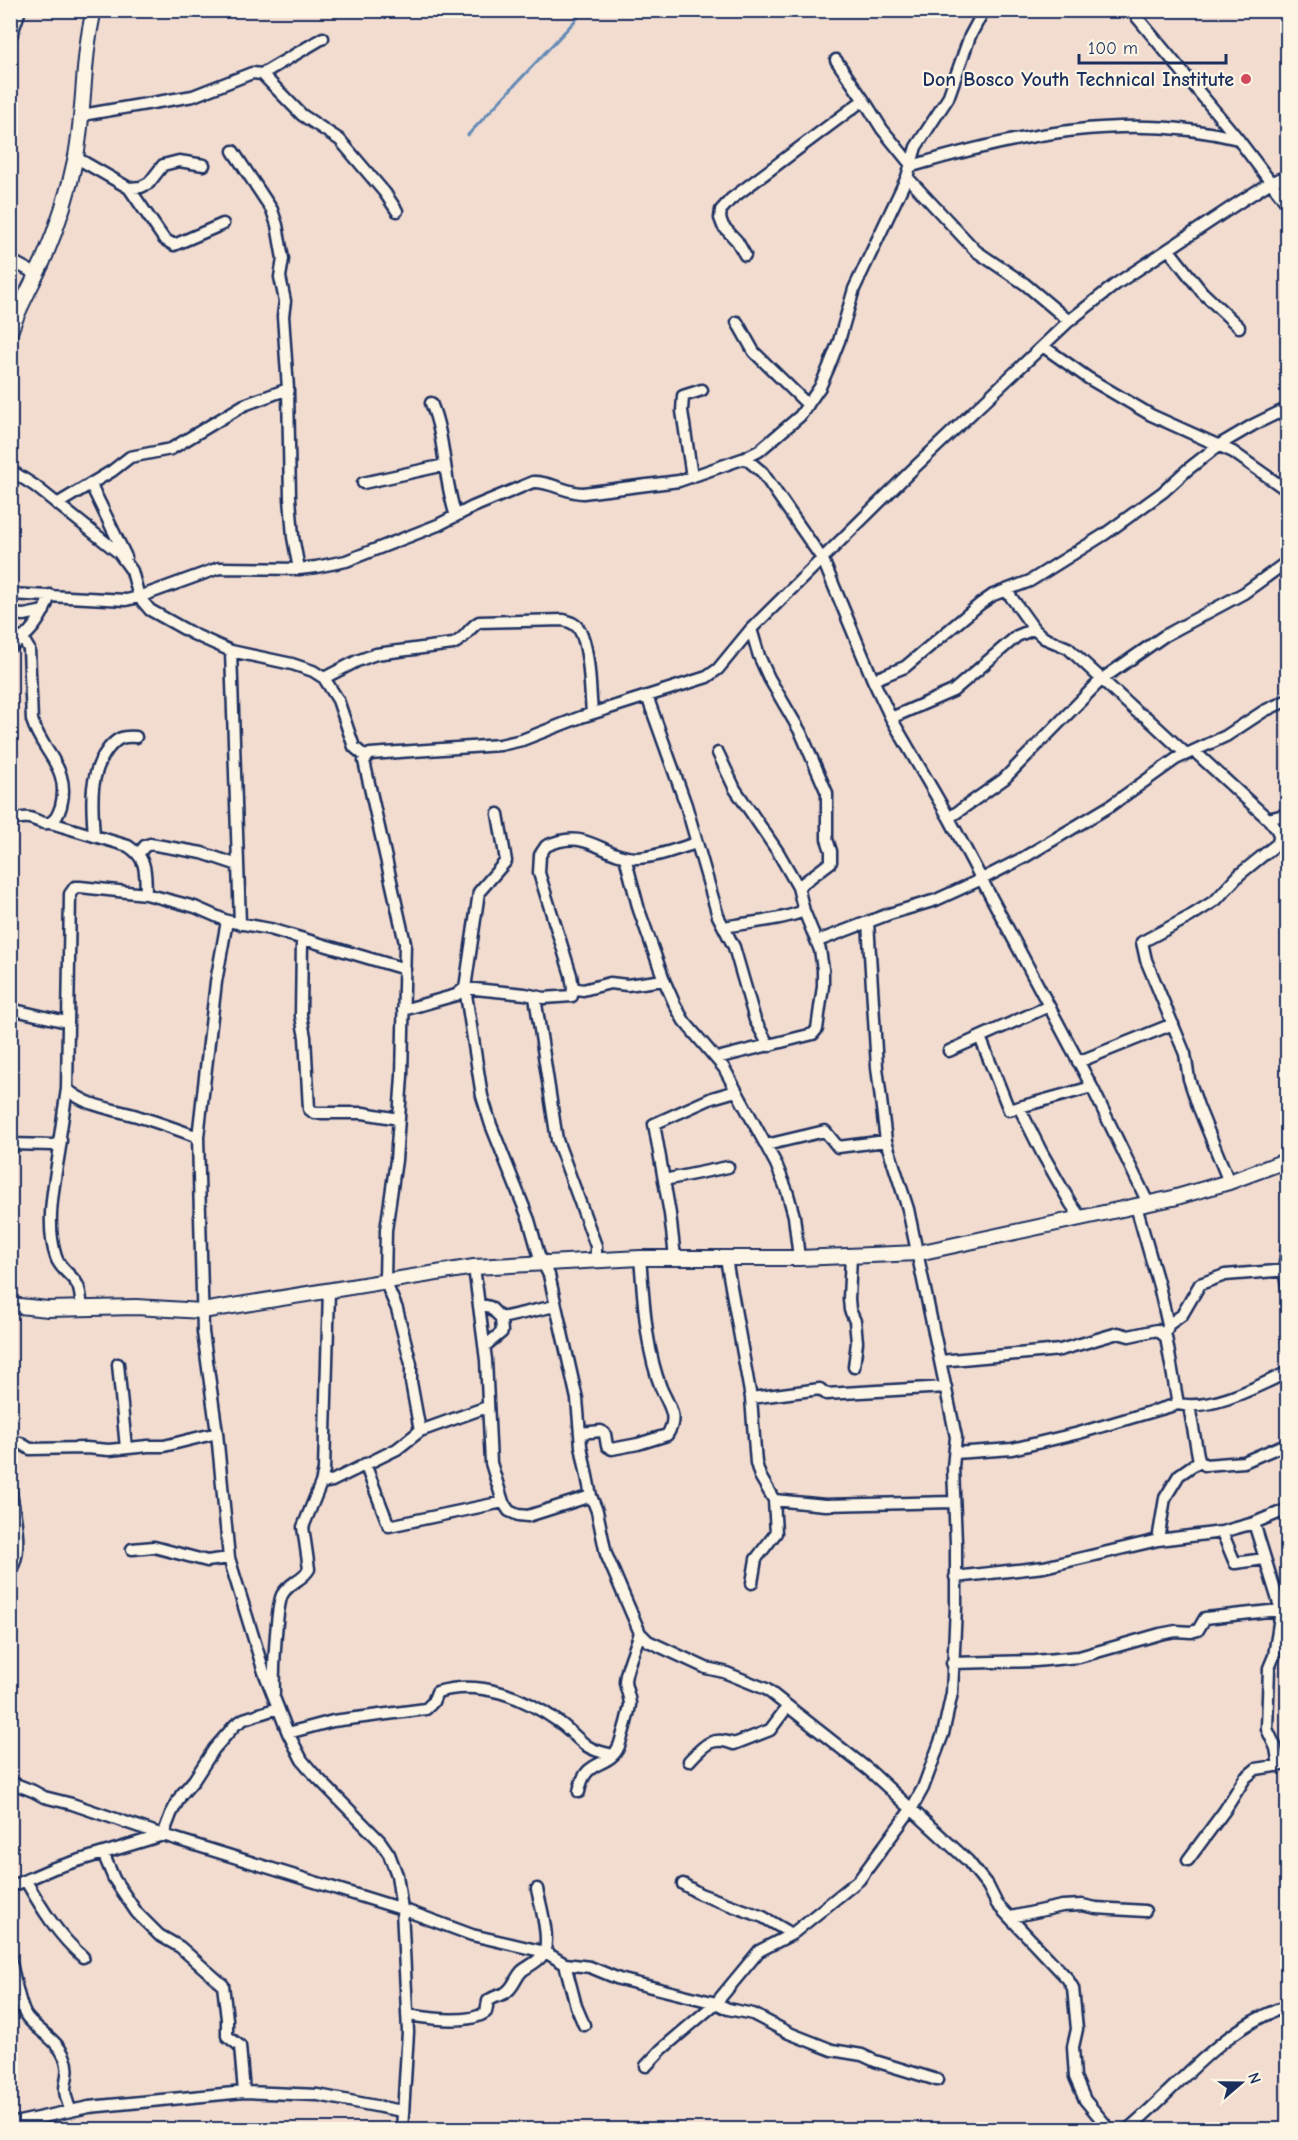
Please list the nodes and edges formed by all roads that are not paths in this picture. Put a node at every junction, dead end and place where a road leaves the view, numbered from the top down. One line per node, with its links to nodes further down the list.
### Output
1 (20, 10): 6 (street)
2 (94, 10): 10 (street)
3 (984, 10): 15 (street)
4 (1131, 10): 11 (street)
5 (323, 38): 8 (street)
6 (10, 39)
7 (836, 60): 9 (street)
8 (262, 74): 10 (street); 21 (street)
9 (867, 105): 15 (street); 24 (street)
10 (82, 114): 13 (street)
11 (1238, 139): 15 (street); 18 (street)
12 (233, 151): 32 (street)
13 (75, 157): 19 (street); 26 (street)
14 (204, 165): 19 (street)
15 (912, 166): 17 (street)
16 (1287, 176): 18 (street)
17 (907, 177): 27 (street); 35 (street)
18 (1271, 182): 20 (street); 23 (street)
19 (129, 188): 22 (street)
20 (1287, 205)
21 (397, 211)
22 (223, 224)
23 (1169, 250): 27 (street); 29 (street)
24 (746, 255)
25 (10, 260): 26 (street)
26 (36, 274): 30 (street)
27 (1069, 321): 31 (street)
28 (737, 322): 35 (street)
29 (1239, 327)
30 (10, 332)
31 (1044, 347): 37 (street); 47 (street)
32 (288, 389): 43 (street); 50 (street)
33 (702, 390): 41 (street)
34 (431, 403): 39 (street)
35 (808, 405): 38 (street)
36 (1287, 408): 37 (street)
37 (1219, 445): 44 (street); 51 (street)
38 (746, 458): 41 (street); 47 (street)
39 (445, 465): 42 (street); 46 (street)
40 (10, 470): 45 (street)
41 (692, 477): 46 (street)
42 (363, 483)
43 (91, 484): 45 (street); 49 (street)
44 (1287, 491)
45 (57, 504): 49 (street)
46 (456, 516): 50 (street)
47 (823, 560): 58 (street); 65 (street)
48 (1287, 561): 64 (street)
49 (128, 563): 54 (street)
50 (299, 569): 54 (street)
51 (1006, 590): 57 (street); 65 (street)
52 (10, 594): 53 (street)
53 (50, 595): 54 (street); 55 (street)
54 (139, 597): 62 (street)
55 (44, 611): 56 (street); 60 (street)
56 (10, 614)
57 (1034, 628): 64 (street); 69 (street)
58 (751, 629): 66 (street); 86 (street)
59 (10, 635): 60 (street)
60 (22, 639): 61 (street); 79 (street)
61 (10, 647)
62 (231, 651): 63 (street); 84 (street)
63 (324, 678): 68 (street); 73 (street)
64 (1102, 679): 71 (street); 76 (street)
65 (873, 680): 69 (street)
66 (647, 696): 68 (street); 81 (street)
67 (1287, 700): 71 (street)
68 (592, 713): 73 (street)
69 (891, 718): 76 (street)
70 (136, 737): 80 (street)
71 (1190, 752): 77 (street); 85 (street)
72 (718, 753): 86 (street)
73 (366, 757): 95 (street)
74 (498, 814): 97 (street)
75 (1287, 814): 77 (street)
76 (949, 818): 85 (street)
77 (1269, 819): 104 (street)
78 (10, 820): 79 (street)
79 (51, 822): 80 (street)
80 (94, 836): 82 (street)
81 (696, 843): 83 (street); 92 (street)
82 (139, 853): 84 (street); 87 (street)
83 (625, 857): 96 (street); 98 (street)
84 (238, 866): 91 (street)
85 (982, 879): 90 (street); 100 (street)
86 (798, 887): 88 (street)
87 (146, 894): 89 (street); 103 (street)
88 (804, 911): 92 (street); 94 (street)
89 (227, 921): 91 (street); 115 (street)
90 (868, 922): 94 (street); 117 (street)
91 (240, 924): 93 (street)
92 (724, 927): 106 (street)
93 (302, 940): 95 (street); 114 (street)
94 (818, 941): 106 (street)
95 (405, 969): 102 (street)
96 (664, 980): 98 (street); 108 (street)
97 (465, 988): 99 (street); 102 (street); 134 (street)
98 (573, 988): 99 (street)
99 (535, 997): 133 (street)
100 (1049, 1006): 105 (street); 109 (street)
101 (10, 1009): 103 (street)
102 (403, 1010): 114 (street)
103 (67, 1022): 111 (street)
104 (1173, 1024): 109 (street); 123 (street)
105 (980, 1037): 107 (street); 113 (street)
106 (769, 1047): 108 (street)
107 (949, 1050)
108 (717, 1058): 112 (street)
109 (1078, 1062): 110 (street)
110 (1092, 1087): 113 (street); 124 (street)
111 (67, 1089): 115 (street); 116 (street)
112 (735, 1091): 119 (street); 122 (street)
113 (1019, 1107): 125 (street)
114 (399, 1119): 137 (street)
115 (198, 1137): 144 (street)
116 (60, 1140): 118 (street); 143 (street)
117 (886, 1141): 119 (street); 127 (street)
118 (10, 1144)
119 (765, 1145): 131 (street)
120 (1287, 1160): 123 (street)
121 (728, 1167): 122 (street)
122 (664, 1180): 129 (street)
123 (1229, 1182): 124 (street)
124 (1142, 1204): 125 (street); 146 (street)
125 (1081, 1218): 127 (street)
126 (1287, 1241): 136 (street)
127 (918, 1253): 128 (street); 149 (street)
128 (851, 1256): 131 (street); 151 (street)
129 (675, 1257): 130 (street); 132 (street)
130 (640, 1258): 133 (street); 159 (street)
131 (799, 1258): 132 (street)
132 (726, 1259): 154 (street)
133 (596, 1260): 134 (street)
134 (544, 1263): 135 (street); 142 (street)
135 (474, 1267): 137 (street); 140 (street)
136 (1286, 1270): 139 (street); 146 (street)
137 (385, 1281): 138 (street); 157 (street)
138 (329, 1290): 144 (street); 166 (street)
139 (1287, 1292)
140 (479, 1304): 145 (street); 148 (street)
141 (10, 1305): 143 (street)
142 (555, 1306): 145 (street); 159 (street)
143 (82, 1309): 144 (street)
144 (202, 1311): 158 (street)
145 (501, 1318): 148 (street)
146 (1168, 1325): 147 (street)
147 (1166, 1337): 149 (street); 155 (street)
148 (485, 1346): 156 (street)
149 (940, 1361): 153 (street)
150 (117, 1364): 162 (street)
151 (854, 1366)
152 (1287, 1372): 155 (street)
153 (946, 1388): 154 (street); 163 (street)
154 (751, 1398): 169 (street)
155 (1184, 1405): 163 (street); 164 (street)
156 (487, 1407): 157 (street); 170 (street)
157 (420, 1431): 165 (street)
158 (217, 1433): 162 (street); 177 (street)
159 (580, 1433): 168 (street)
160 (10, 1442): 162 (street)
161 (1287, 1443): 164 (street)
162 (126, 1448)
163 (955, 1453): 171 (street)
164 (1199, 1461): 175 (street)
165 (365, 1464): 166 (street); 170 (street)
166 (321, 1483): 185 (street)
167 (10, 1488): 179 (street)
168 (591, 1496): 170 (street); 183 (street)
169 (774, 1500): 171 (street); 181 (street)
170 (503, 1502)
171 (953, 1502): 180 (street)
172 (1287, 1509): 173 (street)
173 (1254, 1523): 174 (street); 178 (street)
174 (1222, 1532): 175 (street); 178 (street)
175 (1158, 1540): 180 (street)
176 (132, 1549): 177 (street)
177 (229, 1558): 185 (street)
178 (1264, 1559): 182 (street)
179 (10, 1570)
180 (955, 1576): 184 (street)
181 (752, 1583)
182 (1284, 1609): 184 (street); 190 (street)
183 (640, 1633): 186 (street); 188 (street)
184 (952, 1663): 193 (street)
185 (276, 1704): 187 (street); 194 (street)
186 (788, 1706): 189 (street); 193 (street)
187 (288, 1733): 188 (street); 201 (street)
188 (613, 1755): 192 (street)
189 (689, 1761)
190 (1283, 1765): 196 (street)
191 (10, 1782): 194 (street)
192 (579, 1792)
193 (912, 1808): 203 (street); 204 (street)
194 (163, 1834): 195 (street); 201 (street)
195 (104, 1853): 197 (street); 215 (street)
196 (1188, 1860)
197 (26, 1881): 199 (street); 206 (street)
198 (683, 1884): 204 (street)
199 (10, 1887)
200 (537, 1889): 205 (street)
201 (402, 1909): 205 (street); 211 (street)
202 (1145, 1911): 203 (street)
203 (1011, 1917): 220 (street)
204 (792, 1934): 209 (street)
205 (545, 1952): 208 (street); 211 (street)
206 (83, 1957)
207 (10, 1959): 216 (street)
208 (565, 1964): 209 (street); 212 (street)
209 (716, 2003): 213 (street); 214 (street)
210 (1287, 2006): 221 (street)
211 (407, 2015): 217 (street)
212 (584, 2025)
213 (646, 2066)
214 (937, 2080)
215 (244, 2092): 216 (street); 217 (street)
216 (71, 2111): 218 (street)
217 (402, 2111): 219 (street)
218 (10, 2124)
219 (402, 2130)
220 (1110, 2130)
221 (1127, 2130)

